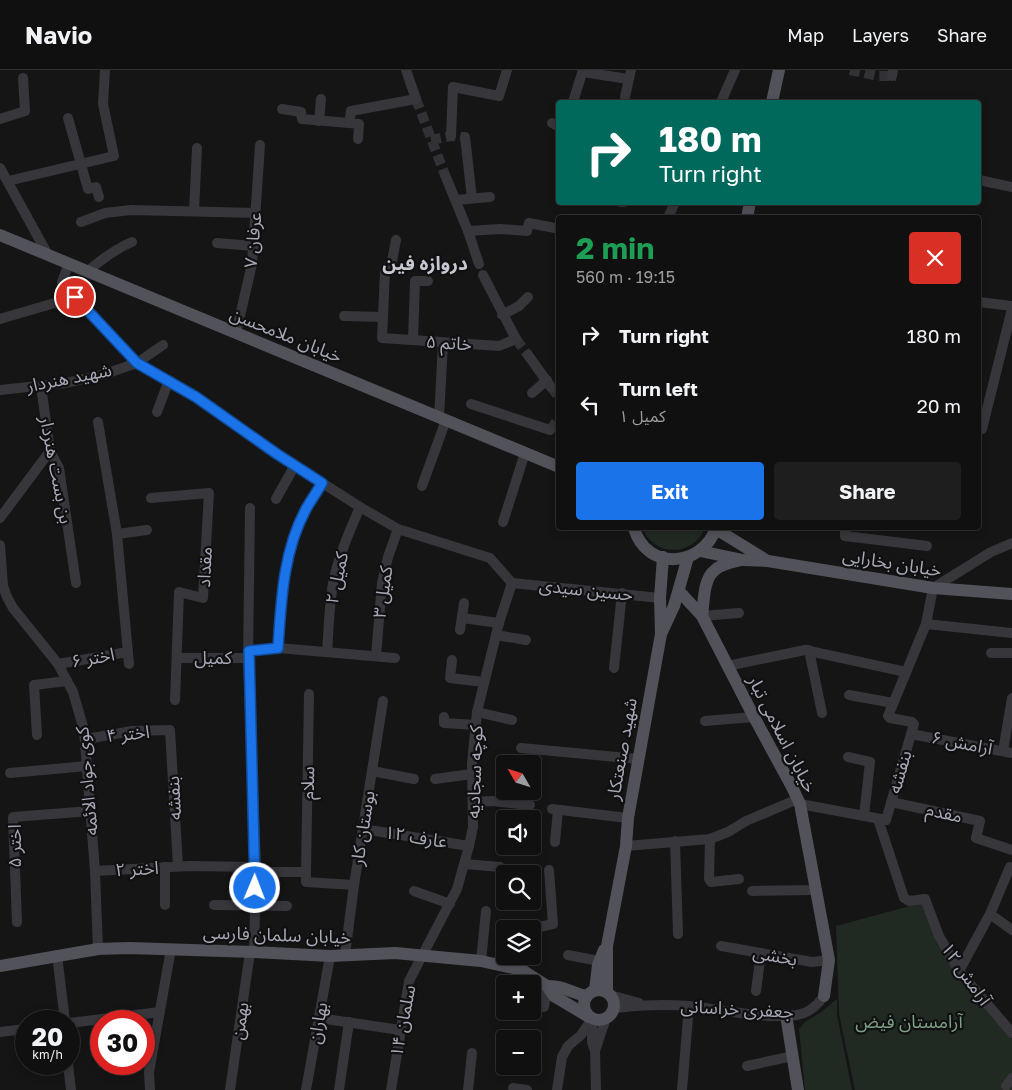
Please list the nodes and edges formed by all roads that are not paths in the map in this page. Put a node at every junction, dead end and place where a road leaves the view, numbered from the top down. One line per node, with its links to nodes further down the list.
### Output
1 (105, 70): 24 (street)
2 (406, 70): 18 (street)
3 (507, 70): 19 (street)
4 (735, 70): 12 (street)
5 (779, 70): 13 (main road)
6 (583, 71): 7 (street); 11 (street)
7 (629, 74): 9 (street)
8 (23, 78): 16 (street)
9 (625, 97)
10 (321, 99): 17 (street)
11 (573, 100)
12 (723, 100)
13 (772, 100)
14 (282, 109): 17 (street)
15 (68, 118): 24 (street)
16 (0, 119)
17 (319, 121): 18 (street)
18 (350, 123): 21 (street)
19 (450, 136)
20 (465, 137): 32 (street)
21 (358, 139)
22 (260, 145): 35 (street, عرفان ۷)
23 (197, 148): 34 (street)
24 (81, 165): 28 (street); 30 (street)
25 (0, 168): 28 (street)
26 (445, 175): 33 (street)
27 (981, 180): 29 (street)
28 (8, 181): 44 (street)
29 (1012, 187)
30 (99, 197)
31 (490, 197): 32 (street)
32 (472, 198): 33 (street)
33 (456, 200): 38 (street)
34 (194, 211): 35 (street); 36 (street)
35 (256, 213): 43 (street, عرفان ۷)
36 (81, 222)
37 (555, 228): 38 (street)
38 (468, 231): 46 (street)
39 (0, 235): 44 (main road, خیابان ملامحسن)
40 (396, 240): 56 (street)
41 (132, 242): 47 (street)
42 (217, 243): 43 (street)
43 (254, 246): 58 (street, عرفان ۷)
44 (48, 255): 45 (main road, خیابان ملامحسن)
45 (69, 263): 47 (main road, خیابان ملامحسن); 50 (street)
46 (479, 264)
47 (88, 271): 58 (main road, خیابان ملامحسن)
48 (483, 275): 54 (street)
49 (428, 281): 59 (street)
50 (75, 297): 57 (street); 63 (street)
51 (528, 297): 54 (street)
52 (981, 302): 53 (street)
53 (1012, 308): 72 (street)
54 (502, 315): 60 (street, خاتم ۵)
55 (344, 316): 56 (street)
56 (383, 317): 59 (street, خاتم ۵)
57 (0, 319)
58 (236, 333): 70 (main road, خیابان ملامحسن)
59 (413, 340): 60 (street, خاتم ۵)
60 (443, 343): 70 (street)
61 (163, 345): 63 (street, شهید هنردار)
62 (528, 355): 67 (street)
63 (137, 363): 64 (street); 65 (street, شهید هنردار)
64 (169, 380): 69 (street); 76 (street)
65 (41, 386): 66 (street, شهید هنردار); 74 (street, بن بست هنردار)
66 (0, 390)
67 (532, 393)
68 (471, 404): 73 (street)
69 (158, 412)
70 (443, 419): 75 (main road, خیابان ملامحسن); 79 (street)
71 (98, 422): 92 (street)
72 (982, 429)
73 (550, 430)
74 (50, 452): 84 (street); 101 (street, بن بست هنردار)
75 (525, 453): 77 (main road, خیابان ملامحسن); 85 (street)
76 (295, 465): 78 (street); 81 (street)
77 (556, 466)
78 (322, 483): 82 (street); 119 (street)
79 (422, 486)
80 (151, 498): 127 (street, مقداد)
81 (276, 499)
82 (360, 507): 86 (street); 122 (street, کمیل ۲)
83 (250, 508): 125 (street, بهمن)
84 (0, 518)
85 (503, 522)
86 (398, 529): 102 (street); 126 (street, کمیل ۳)
87 (148, 530): 92 (street)
88 (635, 530): 97 (main road)
89 (715, 530): 96 (main road)
90 (719, 530): 100 (main road, خیابان بخارایی)
91 (845, 530): 94 (street)
92 (117, 534): 121 (street)
93 (1012, 543): 103 (street)
94 (927, 546)
95 (0, 551): 130 (street, کوی جواد الائمه)
96 (700, 551): 98 (main road); 99 (main road, خیابان بخارایی)
97 (663, 557): 98 (main road); 107 (main road, شهید صنعتکار)
98 (688, 557): 104 (main road)
99 (742, 560): 100 (main road, خیابان بخارایی); 110 (main road)
100 (768, 561): 103 (main road, خیابان بخارایی)
101 (76, 583)
102 (512, 583): 105 (street, حسین سیدی); 112 (street, کوچه سجادیه)
103 (933, 588): 106 (main road, خیابان بخارایی); 113 (street)
104 (679, 591): 110 (main road, خیابان اسلامی تبار); 116 (main road)
105 (622, 593): 107 (street, حسین سیدی); 133 (street)
106 (1012, 594)
107 (660, 598): 116 (main road, شهید صنعتکار)
108 (464, 603): 111 (street)
109 (739, 613): 110 (street)
110 (702, 616): 132 (main road, خیابان اسلامی تبار)
111 (462, 618): 112 (street); 114 (street)
112 (499, 623): 117 (street, کوچه سجادیه)
113 (926, 624): 115 (street); 134 (street)
114 (460, 630)
115 (1012, 633)
116 (661, 634): 157 (main road, شهید صنعتکار)
117 (496, 635): 118 (street); 136 (street, کوچه سجادیه)
118 (526, 640)
119 (278, 648): 122 (street, کمیل); 125 (street, کمیل)
120 (809, 650): 132 (street); 134 (street); 144 (street)
121 (128, 652): 130 (street, اختر ۶); 131 (street)
122 (327, 652): 126 (street, کمیل)
123 (991, 653): 124 (street)
124 (1012, 653)
125 (249, 654): 127 (street, کمیل); 184 (street, بهمن)
126 (376, 656): 128 (street, کمیل)
127 (177, 658): 140 (street, مقداد)
128 (395, 658)
129 (452, 660): 136 (street)
130 (58, 664): 135 (street, کوی جواد الائمه)
131 (129, 664)
132 (727, 666): 145 (main road, خیابان اسلامی تبار)
133 (614, 668)
134 (906, 672): 142 (street)
135 (67, 681): 152 (street); 153 (street, کوی جواد الائمه)
136 (484, 682): 143 (street, کوچه سجادیه)
137 (310, 694): 187 (street, سلام)
138 (849, 695): 142 (street)
139 (1012, 698): 155 (street)
140 (174, 700)
141 (383, 701): 159 (street, بوستان کار)
142 (893, 704): 150 (street, آرامش ۶)
143 (477, 712): 147 (street); 149 (street, کوچه سجادیه)
144 (822, 713)
145 (754, 717): 148 (street); 165 (main road, خیابان اسلامی تبار)
146 (444, 720): 149 (street)
147 (512, 720)
148 (706, 721)
149 (476, 726): 161 (street, کوچه سجادیه)
150 (912, 728): 155 (street, آرامش ۶); 166 (street, بنفشه)
151 (170, 730): 153 (street, اختر ۴); 180 (street, بنفشه)
152 (37, 735)
153 (86, 739): 158 (street, کوی جواد الائمه)
154 (521, 748): 157 (street)
155 (1008, 752)
156 (848, 757): 169 (street)
157 (638, 759): 170 (main road, شهید صنعتکار)
158 (87, 766): 160 (street); 168 (street, کوی جواد الائمه)
159 (372, 771): 162 (street); 172 (street, بوستان کار)
160 (10, 773)
161 (472, 774): 163 (street); 164 (street, کوچه سجادیه)
162 (414, 779)
163 (435, 779)
164 (474, 802): 167 (street); 176 (street, کوچه سجادیه)
165 (799, 802): 169 (street); 173 (street); 190 (main road, خیابان اسلامی تبار)
166 (892, 802): 171 (street, بنفشه); 178 (street, مقدم)
167 (530, 805)
168 (91, 811): 186 (street, کوی جواد الائمه); 200 (street, اختر ۵)
169 (864, 816): 171 (street)
170 (628, 818): 175 (street); 177 (main road, شهید صنعتکار)
171 (882, 819): 221 (street, آرامش ۱۲)
172 (363, 828): 176 (street, عارف ۱۲); 189 (street, بوستان کار)
173 (710, 839): 174 (street); 188 (street)
174 (675, 841): 177 (street); 203 (street)
175 (555, 842)
176 (469, 846): 179 (street, کوچه سجادیه)
177 (626, 846): 204 (main road, شهید صنعتکار)
178 (1012, 850)
179 (465, 864): 182 (street); 195 (street, کوچه سجادیه)
180 (178, 866): 181 (street, اختر ۲); 184 (street, اختر ۲)
181 (165, 867): 186 (street, اختر ۲); 196 (street)
182 (496, 867)
183 (1010, 867): 199 (street)
184 (256, 870): 187 (street, اختر ۲); 194 (street, بهمن)
185 (549, 870): 201 (street)
186 (95, 871): 206 (street, کوی جواد الائمه)
187 (306, 872): 189 (street)
188 (739, 880)
189 (354, 884): 211 (street, بوستان کار)
190 (815, 890): 192 (street); 215 (main road, خیابان اسلامی تبار)
191 (414, 891): 195 (street)
192 (752, 891)
193 (214, 904): 194 (street)
194 (255, 904): 197 (street); 208 (street, بهمن)
195 (450, 904): 214 (street, کوچه سجادیه)
196 (166, 905)
197 (287, 906)
198 (486, 911): 216 (street)
199 (990, 914): 202 (street); 221 (street)
200 (17, 922)
201 (541, 927)
202 (1012, 930)
203 (678, 934)
204 (607, 946): 217 (main road, شهید صنعتکار); 224 (main road, شهید صنعتکار)
205 (721, 946): 209 (street, بخشی)
206 (98, 949): 207 (main road, خیابان سلمان فارسی); 210 (main road, خیابان سلمان فارسی)
207 (171, 949): 208 (main road, خیابان سلمان فارسی); 231 (street)
208 (252, 952): 213 (main road, خیابان سلمان فارسی); 250 (street, بهمن)
209 (761, 953): 215 (street, بخشی); 223 (street)
210 (56, 955): 219 (main road, خیابان سلمان فارسی); 230 (street)
211 (345, 955): 213 (main road, خیابان سلمان فارسی); 214 (main road, خیابان سلمان فارسی)
212 (568, 955): 217 (street)
213 (330, 956): 233 (street, بهاران)
214 (424, 956): 216 (main road, خیابان سلمان فارسی); 238 (street, سلمان ۱۴)
215 (829, 960): 225 (main road, خیابان اسلامی تبار)
216 (481, 961): 220 (main road, خیابان سلمان فارسی)
217 (599, 961): 224 (main road, شهید صنعتکار)
218 (522, 965): 220 (street)
219 (0, 966)
220 (522, 970): 222 (main road, خیابان سلمان فارسی)
221 (959, 971): 239 (street, آرامش ۱۲)
222 (547, 986): 224 (main road); 228 (street); 234 (main road)
223 (756, 991)
224 (600, 993): 226 (street, جعفری خراسانی); 229 (main road); 234 (main road)
225 (824, 996): 232 (street, جعفری خراسانی)
226 (643, 1004): 227 (street, جعفری خراسانی); 229 (street, جعفری خراسانی)
227 (689, 1006): 232 (street, جعفری خراسانی); 258 (street)
228 (544, 1007)
229 (614, 1008): 234 (main road)
230 (65, 1010)
231 (160, 1012): 235 (street); 249 (street)
232 (786, 1015): 244 (main road)
233 (319, 1018): 236 (street); 251 (street, بهاران)
234 (596, 1018): 241 (street); 242 (street)
235 (80, 1021)
236 (349, 1022): 238 (street); 252 (street)
237 (15, 1030): 240 (street)
238 (400, 1030): 253 (street, سلمان ۱۴)
239 (1011, 1031)
240 (0, 1032)
241 (581, 1035): 242 (street); 256 (street)
242 (594, 1046): 257 (street)
243 (472, 1052): 254 (street)
244 (793, 1056): 245 (street); 259 (main road)
245 (747, 1066)
246 (69, 1075): 248 (street)
247 (513, 1088): 255 (street)
248 (71, 1090)
249 (150, 1090)
250 (230, 1090)
251 (306, 1090)
252 (339, 1090)
253 (391, 1090)
254 (468, 1090)
255 (527, 1090)
256 (557, 1090)
257 (596, 1090)
258 (682, 1090)
259 (798, 1090)

